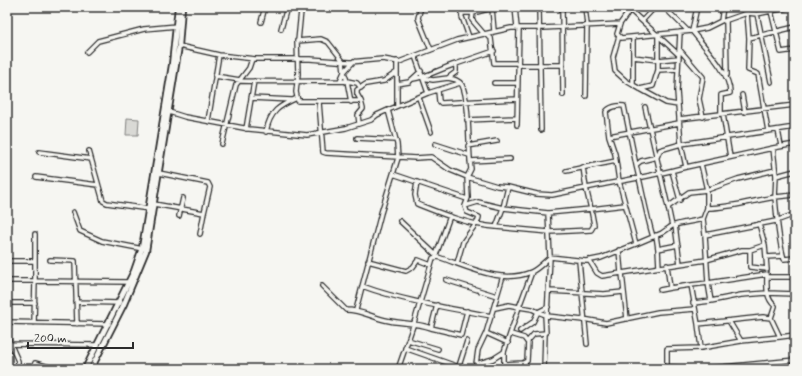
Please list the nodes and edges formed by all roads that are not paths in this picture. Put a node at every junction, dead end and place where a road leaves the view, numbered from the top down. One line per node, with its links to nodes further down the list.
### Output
1 (178, 7): 31 (main road)
2 (182, 7): 49 (main road)
3 (264, 7): 28 (street)
4 (287, 7): 36 (street)
5 (298, 7): 48 (street)
6 (422, 7): 51 (street)
7 (461, 7): 21 (street)
8 (515, 7): 34 (street)
9 (539, 7): 35 (street)
10 (562, 7): 32 (street)
11 (585, 7): 30 (street)
12 (655, 7): 26 (street)
13 (664, 7): 38 (street)
14 (697, 7): 38 (street)
15 (723, 7): 27 (street)
16 (748, 7): 23 (street)
17 (792, 7): 20 (street)
18 (493, 8): 22 (street); 37 (street)
19 (631, 8): 26 (street); 29 (street)
20 (771, 11): 24 (street); 39 (street)
21 (461, 13): 22 (street); 45 (street)
22 (473, 13): 41 (street)
23 (747, 13): 24 (street); 25 (street); 47 (street)
24 (756, 14): 42 (street)
25 (726, 20): 27 (street); 78 (street)
26 (642, 21): 43 (street)
27 (721, 21): 38 (street)
28 (260, 22)
29 (620, 24): 30 (street); 44 (street)
30 (587, 25): 32 (street); 97 (street)
31 (177, 26): 54 (street); 189 (main road)
32 (563, 27): 35 (street); 68 (street)
33 (795, 27): 39 (street)
34 (518, 28): 35 (street); 37 (street); 66 (street)
35 (540, 28): 67 (street)
36 (281, 29)
37 (494, 31): 41 (street)
38 (690, 31): 40 (street); 78 (street)
39 (776, 31): 42 (street); 52 (street)
40 (680, 32): 43 (street); 50 (street)
41 (484, 34): 45 (street); 53 (street)
42 (762, 34): 47 (street); 85 (street)
43 (657, 35): 46 (street); 57 (street); 61 (street)
44 (619, 36): 46 (street); 90 (street)
45 (469, 37): 51 (street)
46 (633, 37): 58 (street)
47 (749, 38): 111 (street)
48 (298, 41): 60 (street); 62 (street)
49 (179, 46): 55 (street); 113 (main road)
50 (679, 49): 57 (street); 116 (street)
51 (431, 50): 56 (street)
52 (795, 50)
53 (494, 51): 65 (street); 66 (street)
54 (88, 52)
55 (219, 55): 59 (street); 75 (street)
56 (415, 56): 64 (street); 71 (street)
57 (679, 56): 61 (street); 69 (street)
58 (633, 58): 61 (street); 90 (street)
59 (252, 59): 60 (street); 79 (street)
60 (297, 59): 62 (street); 86 (street)
61 (658, 60): 70 (street)
62 (343, 61): 63 (street); 72 (street)
63 (354, 61): 64 (street); 72 (street)
64 (397, 61): 73 (street)
65 (456, 64): 74 (street); 76 (street)
66 (518, 64): 67 (street); 88 (street)
67 (540, 65): 68 (street); 127 (street)
68 (563, 65): 95 (street)
69 (678, 69): 70 (street); 107 (street)
70 (658, 70): 92 (street)
71 (421, 71): 76 (street); 80 (street)
72 (344, 72): 82 (street); 83 (street)
73 (397, 72): 89 (street); 91 (street)
74 (456, 72): 77 (street); 84 (street)
75 (215, 76): 79 (street); 119 (street)
76 (423, 78): 77 (street); 80 (street); 94 (street)
77 (448, 78): 84 (street)
78 (727, 78): 115 (street)
79 (240, 80): 81 (street); 122 (street)
80 (414, 80): 89 (street)
81 (254, 81): 86 (street); 98 (street)
82 (340, 81): 83 (street); 86 (street)
83 (347, 81): 91 (street); 104 (street)
84 (459, 82): 93 (street); 106 (street)
85 (771, 82)
86 (297, 83): 99 (street)
87 (494, 83): 88 (street)
88 (517, 83): 102 (street)
89 (397, 84): 109 (street)
90 (633, 85): 92 (street)
91 (361, 88): 105 (street)
92 (640, 89): 107 (street)
93 (438, 90): 94 (street); 106 (street)
94 (428, 93): 100 (street)
95 (563, 95)
96 (742, 95): 114 (street)
97 (586, 96)
98 (251, 98): 101 (street); 126 (street)
99 (297, 98): 101 (street); 103 (street)
100 (419, 98): 109 (street); 131 (street)
101 (293, 100): 130 (street)
102 (517, 100): 106 (street); 117 (street)
103 (319, 102): 104 (street); 133 (street)
104 (351, 102): 105 (street)
105 (361, 102): 121 (street)
106 (466, 102): 118 (street)
107 (678, 105): 120 (street)
108 (795, 105): 111 (street)
109 (398, 106): 112 (street)
110 (645, 107): 125 (street)
111 (764, 109): 114 (street); 129 (street)
112 (388, 110): 121 (street); 137 (street)
113 (168, 112): 119 (street); 164 (main road)
114 (744, 112): 115 (street)
115 (722, 114): 116 (street); 135 (street)
116 (703, 116): 120 (street)
117 (517, 118): 118 (street); 123 (street)
118 (467, 120): 143 (street)
119 (208, 121): 122 (street)
120 (679, 121): 125 (street); 141 (street)
121 (359, 123): 133 (street)
122 (226, 124): 126 (street); 139 (street)
123 (517, 125)
124 (795, 127): 128 (street)
125 (650, 128): 132 (street); 150 (street)
126 (246, 129): 130 (street)
127 (541, 130)
128 (778, 130): 129 (street); 144 (street)
129 (768, 131): 135 (street)
130 (266, 132): 133 (street)
131 (431, 132)
132 (630, 132): 134 (street); 134 (street); 157 (street)
133 (320, 133): 149 (street)
134 (609, 136): 155 (street)
135 (727, 137): 141 (street); 151 (street)
136 (357, 138): 137 (street)
137 (396, 140): 149 (street)
138 (497, 141): 143 (street)
139 (222, 144)
140 (435, 144): 148 (street)
141 (681, 144): 150 (street); 158 (street)
142 (795, 144): 144 (street)
143 (468, 146): 148 (street)
144 (781, 146): 145 (street)
145 (773, 148): 151 (street); 161 (street)
146 (89, 151): 152 (street)
147 (39, 152): 152 (street)
148 (469, 155): 154 (street)
149 (398, 157): 165 (street); 169 (street)
150 (657, 157): 157 (street); 166 (street)
151 (730, 157): 156 (street)
152 (91, 159): 173 (street)
153 (510, 159): 154 (street)
154 (470, 161): 169 (street)
155 (616, 161): 159 (street); 171 (street)
156 (701, 164): 158 (street); 176 (street)
157 (636, 165): 170 (street)
158 (686, 167): 162 (street)
159 (583, 168): 160 (street); 175 (street)
160 (566, 170)
161 (775, 170): 167 (street); 176 (street)
162 (672, 171): 166 (street); 181 (street)
163 (795, 171): 167 (street)
164 (159, 173): 182 (main road); 192 (street)
165 (393, 174): 172 (street); 227 (street)
166 (660, 174): 170 (street); 185 (street)
167 (776, 176): 178 (street)
168 (36, 177): 173 (street)
169 (467, 177): 174 (street); 180 (street)
170 (639, 178): 171 (street); 209 (street)
171 (619, 181): 175 (street); 183 (street)
172 (417, 182): 180 (street); 196 (street)
173 (98, 185): 189 (street)
174 (508, 187): 175 (street); 187 (street)
175 (586, 188): 190 (street)
176 (707, 190): 181 (street); 188 (street)
177 (795, 195): 178 (street)
178 (774, 197): 188 (street); 199 (street)
179 (183, 198): 186 (street)
180 (467, 199): 184 (street)
181 (680, 200): 185 (street)
182 (154, 204): 186 (street); 213 (main road)
183 (626, 205): 190 (street); 210 (street)
184 (465, 206): 187 (street); 200 (street)
185 (668, 207): 202 (street)
186 (181, 208): 192 (street); 195 (street)
187 (503, 208): 193 (street); 204 (street)
188 (707, 208): 197 (street)
189 (149, 209): 213 (main road)
190 (590, 209): 193 (street); 205 (street)
191 (73, 212): 213 (street)
192 (204, 213): 207 (street)
193 (548, 213): 205 (street)
194 (794, 214): 199 (street); 203 (street)
195 (179, 216)
196 (450, 216): 200 (street); 217 (street)
197 (703, 219): 202 (street); 208 (street)
198 (400, 221): 217 (street)
199 (776, 221): 201 (street); 218 (street)
200 (477, 224): 204 (street); 229 (street)
201 (759, 224): 208 (street); 211 (street)
202 (674, 225): 209 (street); 212 (street)
203 (795, 225)
204 (496, 227): 205 (street)
205 (549, 232): 219 (street)
206 (34, 234): 226 (street)
207 (200, 234)
208 (705, 235): 225 (street)
209 (654, 236): 210 (street); 214 (street)
210 (636, 244): 215 (street)
211 (765, 245): 216 (street); 220 (street)
212 (678, 246): 214 (street); 230 (street)
213 (144, 249): 244 (main road)
214 (658, 249): 233 (street)
215 (619, 250): 224 (street); 236 (street)
216 (750, 250): 225 (street); 234 (street)
217 (436, 256): 229 (street); 231 (street)
218 (784, 256): 220 (street); 221 (street)
219 (550, 257): 223 (street); 235 (street); 251 (street)
220 (766, 257): 234 (street)
221 (795, 258)
222 (50, 260): 243 (street)
223 (579, 260): 224 (street); 252 (street)
224 (590, 260): 236 (street)
225 (706, 260): 230 (street); 245 (street)
226 (35, 261): 228 (street); 242 (street)
227 (368, 261): 231 (street); 248 (street)
228 (7, 262)
229 (457, 263): 238 (street)
230 (680, 264): 232 (street)
231 (431, 265): 259 (street)
232 (667, 265): 233 (street); 249 (street)
233 (659, 267): 236 (street)
234 (767, 269): 237 (street)
235 (532, 272): 238 (street); 265 (street)
236 (622, 273): 253 (street)
237 (767, 275): 239 (street); 245 (street); 254 (street)
238 (503, 276): 256 (street)
239 (795, 276)
240 (446, 280): 256 (street)
241 (7, 281): 242 (street)
242 (35, 281): 243 (street); 261 (street)
243 (76, 281): 244 (street); 258 (street)
244 (132, 282): 263 (main road); 282 (main road)
245 (708, 283): 246 (street); 257 (street)
246 (691, 285): 249 (street); 262 (street)
247 (322, 286): 269 (street)
248 (362, 286): 259 (street); 269 (street)
249 (670, 288): 250 (street)
250 (660, 290)
251 (549, 291): 252 (street); 266 (street)
252 (581, 291): 253 (street); 275 (street)
253 (623, 292): 276 (street)
254 (767, 293): 255 (street); 257 (street); 274 (street)
255 (795, 294)
256 (497, 296): 267 (street)
257 (711, 301): 262 (street)
258 (76, 302): 263 (street); 281 (street)
259 (420, 302): 264 (street); 280 (street)
260 (7, 303): 261 (street)
261 (35, 303): 279 (street)
262 (693, 303): 268 (street)
263 (119, 304): 282 (main road)
264 (437, 305): 270 (street); 284 (street)
265 (519, 307): 267 (street); 271 (street); 288 (street)
266 (548, 307): 271 (street); 272 (street)
267 (495, 308): 273 (street)
268 (695, 309): 276 (street); 283 (street)
269 (356, 310): 280 (street)
270 (467, 312): 273 (street); 284 (street)
271 (538, 312): 272 (street); 285 (street)
272 (546, 315): 275 (street); 287 (street)
273 (492, 316): 286 (street)
274 (771, 318): 277 (street); 291 (street)
275 (583, 319): 276 (street); 298 (street)
276 (628, 319)
277 (729, 321): 283 (street); 295 (street)
278 (7, 322): 279 (street)
279 (34, 323): 281 (street)
280 (414, 323): 284 (street); 292 (street)
281 (77, 324): 282 (street)
282 (111, 324): 299 (main road); 314 (main road)
283 (698, 324): 301 (street)
284 (431, 328)
285 (520, 331)
286 (486, 333): 296 (street); 307 (street)
287 (545, 333): 294 (street); 319 (street)
288 (512, 334): 294 (street); 296 (street)
289 (795, 335): 291 (street)
290 (7, 336): 297 (street)
291 (780, 337): 295 (street)
292 (408, 340): 300 (street); 302 (street)
293 (467, 341): 309 (street)
294 (528, 341): 305 (street)
295 (742, 341): 301 (street)
296 (508, 343): 303 (street)
297 (10, 344): 299 (street); 311 (street)
298 (587, 344)
299 (98, 345): 313 (main road)
300 (405, 348): 309 (street); 315 (street)
301 (701, 348): 310 (street)
302 (438, 349)
303 (504, 352): 307 (street); 308 (street)
304 (795, 360): 321 (street)
305 (525, 362): 308 (street); 318 (street)
306 (36, 363): 312 (street)
307 (476, 364): 316 (street)
308 (504, 364): 317 (street)
309 (459, 368)
310 (667, 368): 320 (street)
311 (18, 369)
312 (56, 369)
313 (85, 369)
314 (91, 369)
315 (398, 369)
316 (475, 369)
317 (504, 369)
318 (524, 369)
319 (544, 369)
320 (692, 369)
321 (702, 369)

